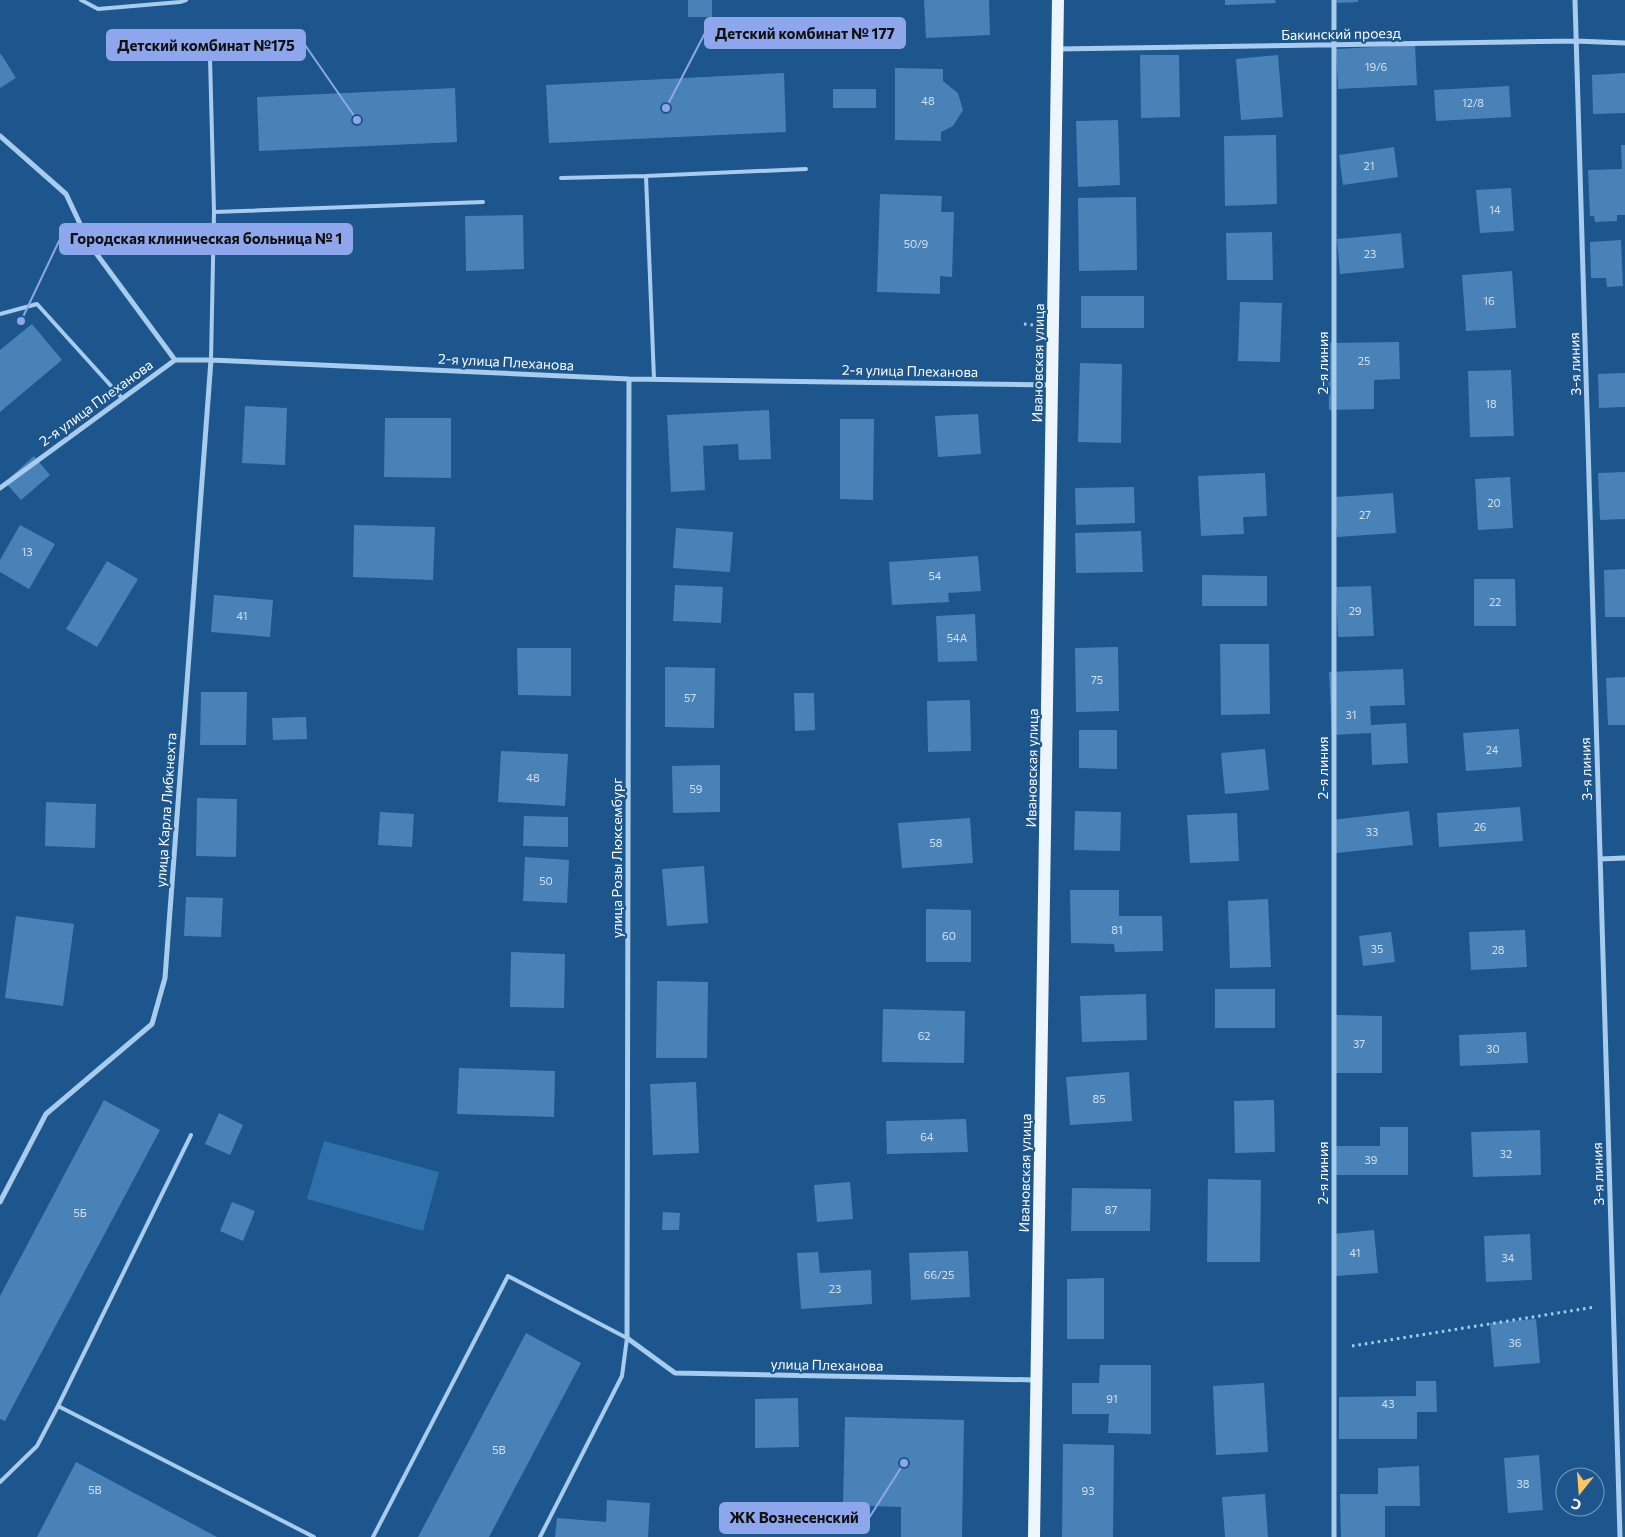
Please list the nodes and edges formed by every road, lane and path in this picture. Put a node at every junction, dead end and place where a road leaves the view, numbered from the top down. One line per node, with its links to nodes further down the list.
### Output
1 (81, 0): 2 (lane)
2 (186, 0)
3 (1058, 0): 9 (main road, Ивановская улица)
4 (1334, 0): 8 (street, 2-я линия)
5 (1575, 0): 6 (street, 3-я линия)
6 (1576, 41): 7 (street, Бакинский проезд); 8 (street, Бакинский проезд); 26 (street, 3-я линия)
7 (1625, 43)
8 (1334, 46): 9 (street, Бакинский проезд); 31 (street, 2-я линия)
9 (1057, 50): 22 (main road, Ивановская улица)
10 (210, 58): 16 (lane)
11 (0, 136): 18 (street)
12 (806, 169): 13 (lane)
13 (646, 176): 14 (lane); 21 (lane)
14 (561, 178)
15 (483, 202): 16 (lane)
16 (214, 212): 19 (lane)
17 (0, 314): 23 (lane)
18 (175, 360): 19 (street, 2-я улица Плеханова); 23 (street, 2-я улица Плеханова)
19 (211, 360): 20 (street, 2-я улица Плеханова); 28 (street, улица Карла Либкнехта)
20 (629, 379): 21 (street, 2-я улица Плеханова); 30 (street, улица Розы Люксембург)
21 (654, 379): 22 (street, 2-я улица Плеханова)
22 (1053, 385): 32 (main road, Ивановская улица)
23 (122, 398): 24 (street, 2-я улица Плеханова)
24 (0, 488)
25 (1625, 858): 26 (street)
26 (1600, 859): 29 (street, 3-я линия)
27 (191, 1136): 33 (lane)
28 (0, 1202)
29 (1613, 1304): 31 (path); 40 (street, 3-я линия)
30 (627, 1338): 32 (street, улица Плеханова); 36 (lane); 37 (lane)
31 (1334, 1349): 39 (street, 2-я линия)
32 (1037, 1380): 38 (main road, Ивановская улица)
33 (58, 1406): 34 (lane); 35 (lane)
34 (0, 1482)
35 (314, 1537)
36 (373, 1537)
37 (540, 1537)
38 (1034, 1537)
39 (1334, 1537)
40 (1620, 1537)

